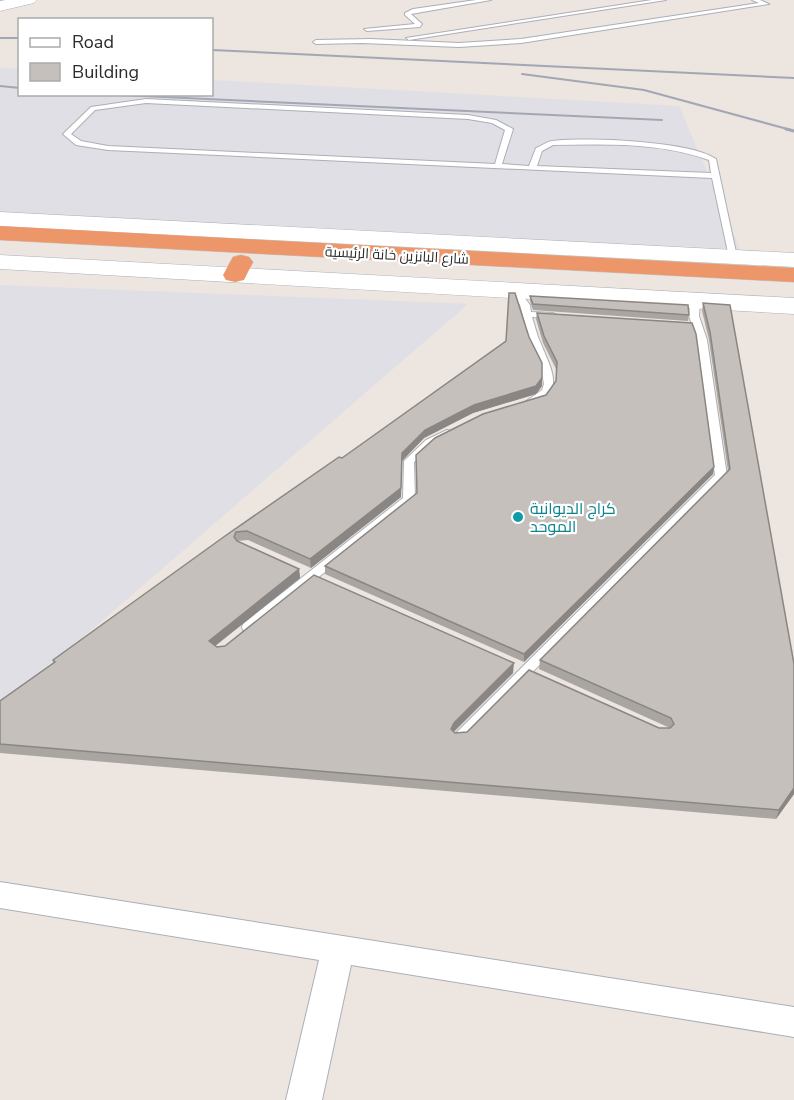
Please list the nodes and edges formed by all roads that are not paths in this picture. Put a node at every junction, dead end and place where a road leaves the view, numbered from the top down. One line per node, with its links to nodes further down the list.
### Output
1 (4, 0): 6 (main road)
2 (29, 0): 6 (main road)
3 (488, 0): 7 (lane)
4 (663, 0): 9 (lane)
5 (755, 0): 9 (lane)
6 (0, 4)
7 (367, 29)
8 (316, 42): 9 (lane)
9 (364, 42)
10 (498, 166): 10 (lane); 11 (lane)
11 (532, 168): 12 (lane); 12 (lane)
12 (717, 176): 18 (lane)
13 (0, 219): 18 (main road)
14 (0, 233): 18 (highway, شارع البانزين خانة الرئيسية)
15 (0, 248): 19 (highway, شارع البانزين خانة الرئيسية)
16 (794, 260): 18 (main road)
17 (0, 262): 19 (main road)
18 (727, 262): 20 (highway, شارع البانزين خانة الرئيسية)
19 (238, 268): 21 (highway, شارع البانزين خانة الرئيسية); 22 (main road)
20 (794, 275)
21 (794, 289)
22 (515, 291): 23 (main road); 25 (lane)
23 (695, 301): 24 (main road); 30 (lane)
24 (794, 306)
25 (527, 314): 26 (lane); 27 (lane)
26 (562, 317)
27 (520, 405)
28 (458, 427): 29 (lane)
29 (237, 636)
30 (460, 737)
31 (0, 895): 32 (street)
32 (338, 949): 33 (street); 34 (street)
33 (794, 1022)
34 (304, 1100)

